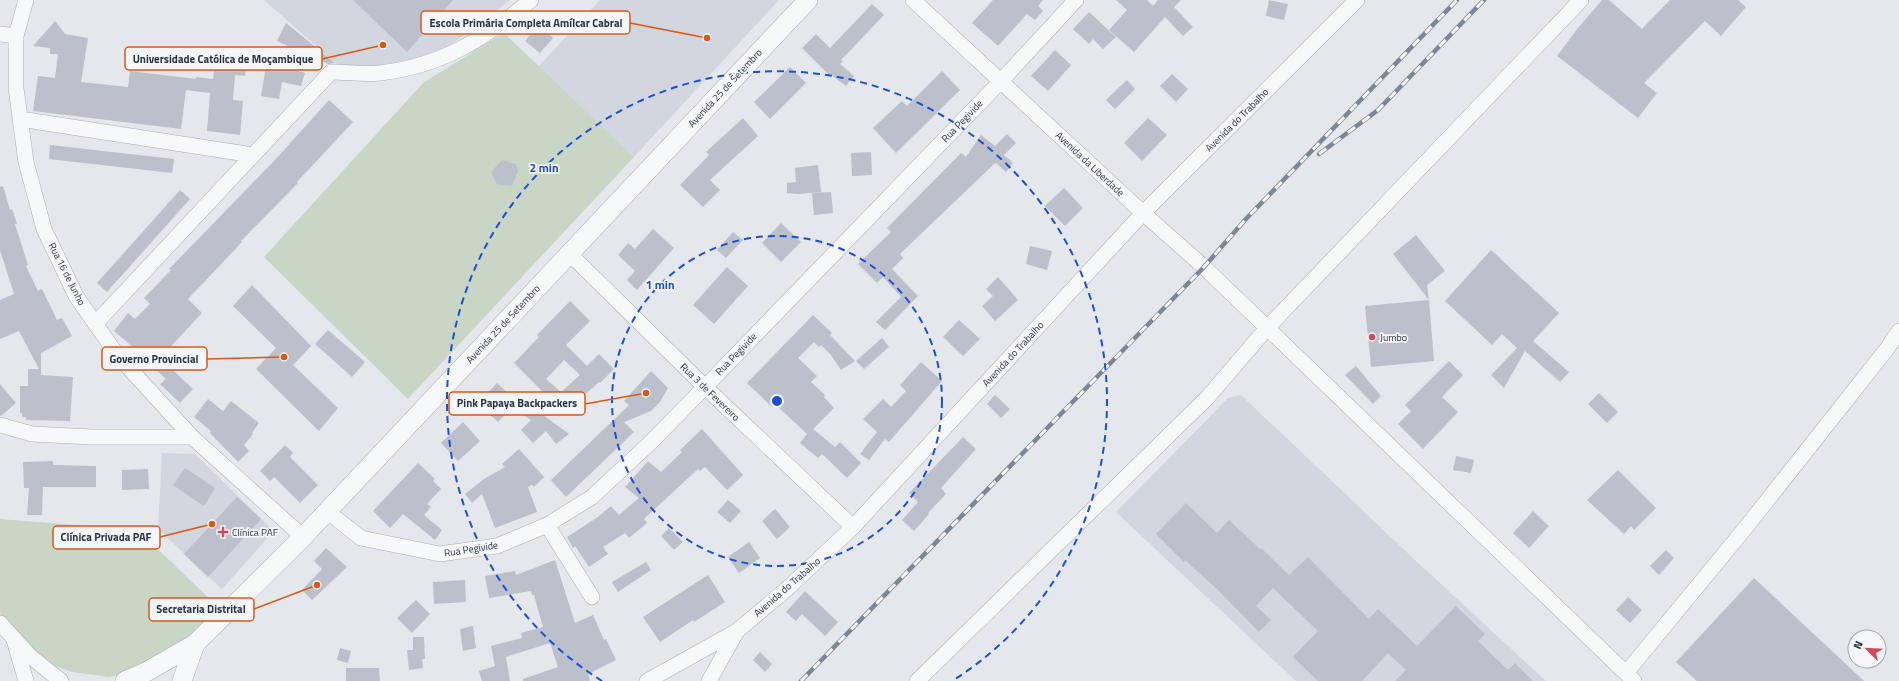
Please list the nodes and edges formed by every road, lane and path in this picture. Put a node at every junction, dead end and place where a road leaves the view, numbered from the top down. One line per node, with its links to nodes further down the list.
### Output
1 (26, 0): 9 (street, Rua 16 de Junho)
2 (531, 0): 12 (street)
3 (808, 0): 14 (street, Avenida 25 de Setembro)
4 (913, 0): 10 (street, Avenida da Liberdade)
5 (1076, 0): 10 (street, Rua Pegivide)
6 (1357, 0): 13 (street, Avenida do Trabalho)
7 (1581, 0): 16 (street)
8 (0, 34): 9 (street)
9 (16, 36): 11 (street, Rua 16 de Junho)
10 (1001, 81): 13 (street, Avenida da Liberdade); 18 (street, Rua Pegivide)
11 (20, 119): 12 (street); 15 (street, Rua 16 de Junho)
12 (253, 156): 15 (street)
13 (1143, 214): 16 (street, Avenida da Liberdade); 23 (street, Avenida do Trabalho)
14 (570, 253): 18 (street, Rua 3 de Fevereiro); 21 (street, Avenida 25 de Setembro)
15 (95, 324): 20 (street, Rua 16 de Junho)
16 (1266, 328): 30 (street, Avenida da Liberdade); 37 (street)
17 (1899, 331): 30 (street)
18 (704, 387): 22 (street, Rua Pegivide); 23 (street, Rua 3 de Fevereiro)
19 (0, 425): 20 (street)
20 (192, 437): 24 (street, Rua 16 de Junho)
21 (328, 512): 22 (street, Rua Pegivide); 24 (street, Avenida 25 de Setembro)
22 (547, 525): 25 (street)
23 (853, 527): 27 (street, Avenida do Trabalho)
24 (303, 537): 29 (street, Avenida 25 de Setembro)
25 (592, 597)
26 (0, 622): 28 (street)
27 (737, 631): 35 (street, Avenida do Trabalho); 36 (street)
28 (13, 638): 31 (street); 32 (street)
29 (195, 644): 33 (street, Avenida 25 de Setembro); 34 (street, Avenida 25 de Setembro)
30 (1630, 677)
31 (26, 681)
32 (61, 681)
33 (125, 681)
34 (182, 681)
35 (647, 681)
36 (709, 681)
37 (917, 681)

